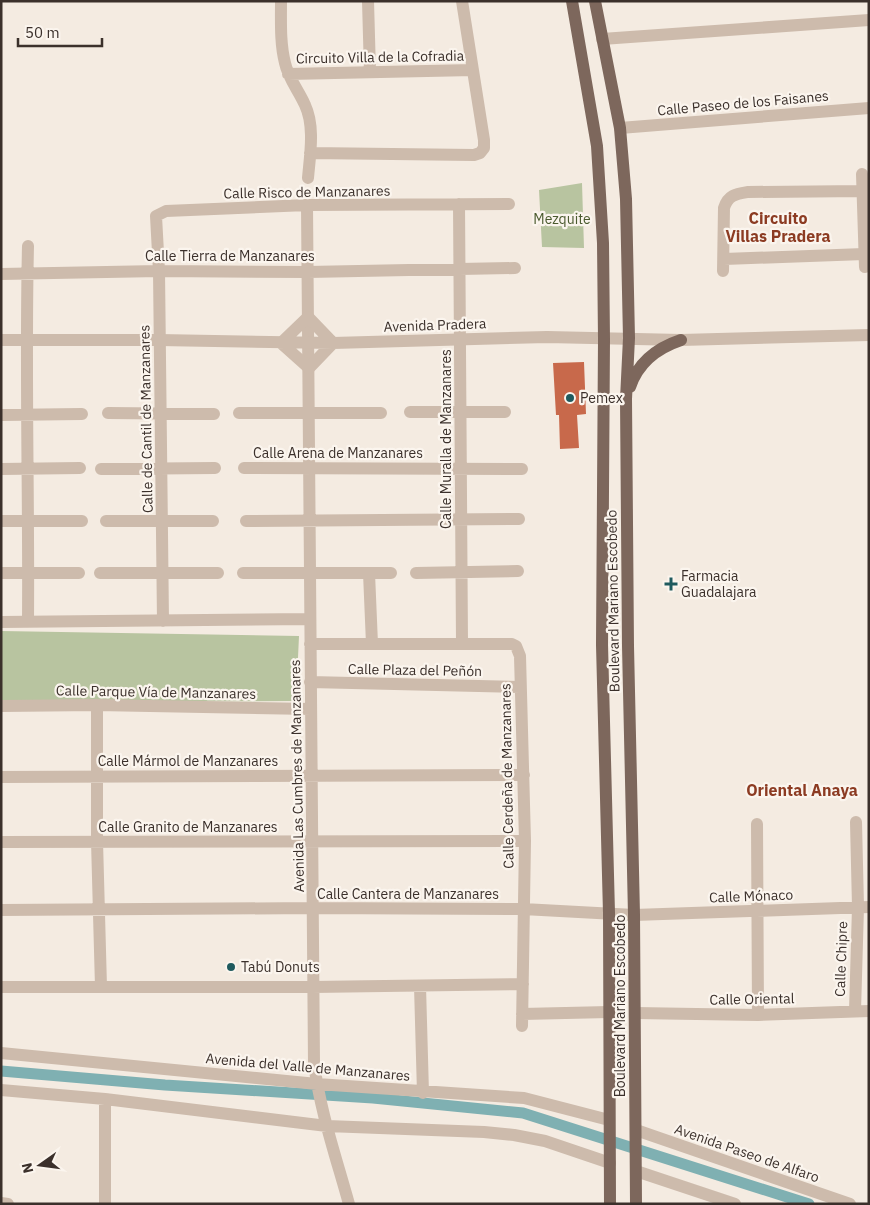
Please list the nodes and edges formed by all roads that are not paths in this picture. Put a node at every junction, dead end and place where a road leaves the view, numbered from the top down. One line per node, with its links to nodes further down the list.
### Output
1 (281, 1): 10 (street)
2 (368, 1): 9 (street)
3 (462, 1): 8 (street)
4 (572, 1): 35 (main road, Boulevard Mariano Escobedo)
5 (595, 1): 7 (main road, Boulevard Mariano Escobedo)
6 (869, 20): 7 (street)
7 (602, 40): 12 (main road, Boulevard Mariano Escobedo)
8 (473, 70): 9 (street, Circuito Villa de la Cofradia); 13 (street)
9 (370, 72): 10 (street, Circuito Villa de la Cofradia)
10 (288, 74): 13 (street)
11 (869, 108): 12 (street, Calle Paseo de los Faisanes)
12 (620, 128): 33 (main road, Boulevard Mariano Escobedo)
13 (310, 153): 15 (street)
14 (862, 174): 16 (street)
15 (308, 178)
16 (863, 191): 21 (street); 23 (street)
17 (459, 204): 18 (street, Calle Risco de Manzanares); 19 (street, Calle Risco de Manzanares); 26 (street, Calle Muralla de Manzanares)
18 (509, 204)
19 (307, 206): 20 (street, Calle Risco de Manzanares); 28 (street, Avenida Las Cumbres de Manzanares)
20 (156, 216): 27 (street, Calle de Cantil de Manzanares)
21 (866, 227): 23 (street)
22 (28, 246): 30 (street)
23 (864, 254): 24 (street)
24 (864, 267)
25 (515, 268): 26 (street, Calle Tierra de Manzanares)
26 (460, 269): 28 (street, Calle Tierra de Manzanares); 34 (street, Calle Muralla de Manzanares)
27 (159, 271): 28 (street, Calle Tierra de Manzanares); 30 (street, Calle Tierra de Manzanares); 38 (street, Calle de Cantil de Manzanares)
28 (308, 272): 31 (street, Avenida Las Cumbres de Manzanares)
29 (1, 274): 30 (street, Calle Tierra de Manzanares)
30 (27, 274): 37 (street)
31 (308, 317): 40 (street, Avenida Las Cumbres de Manzanares); 41 (street); 42 (street)
32 (869, 335): 39 (street, Avenida Pradera)
33 (629, 338): 35 (street, Avenida Pradera); 39 (street, Avenida Pradera); 44 (main road, Boulevard Mariano Escobedo)
34 (461, 339): 35 (street, Avenida Pradera); 42 (street, Avenida Pradera); 46 (street, Calle Muralla de Manzanares)
35 (604, 339): 119 (main road, Boulevard Mariano Escobedo)
36 (1, 340): 37 (street, Avenida Pradera)
37 (27, 340): 38 (street, Avenida Pradera); 56 (street)
38 (159, 340): 41 (street, Avenida Pradera); 53 (street, Calle de Cantil de Manzanares)
39 (681, 340): 44 (main road)
40 (308, 342): 41 (street, Avenida Pradera); 42 (street, Avenida Pradera); 43 (street, Avenida Las Cumbres de Manzanares)
41 (281, 343): 43 (street)
42 (333, 343): 43 (street)
43 (309, 368): 50 (street, Avenida Las Cumbres de Manzanares)
44 (626, 399): 120 (main road, Boulevard Mariano Escobedo)
45 (410, 412): 46 (street)
46 (461, 412): 47 (street); 63 (street, Calle Muralla de Manzanares)
47 (505, 412)
48 (108, 413): 53 (street)
49 (240, 413): 50 (street)
50 (309, 413): 51 (street); 62 (street, Avenida Las Cumbres de Manzanares)
51 (381, 413)
52 (82, 414): 56 (street)
53 (161, 414): 54 (street); 66 (street, Calle de Cantil de Manzanares)
54 (214, 414)
55 (1, 415): 56 (street)
56 (26, 416): 65 (street)
57 (80, 468): 65 (street)
58 (215, 468): 66 (street)
59 (244, 468): 62 (street, Calle Arena de Manzanares)
60 (1, 469): 65 (street)
61 (101, 469): 66 (street)
62 (310, 469): 63 (street, Calle Arena de Manzanares); 76 (street, Avenida Las Cumbres de Manzanares)
63 (461, 469): 64 (street, Calle Arena de Manzanares); 67 (street, Calle Muralla de Manzanares)
64 (522, 469)
65 (27, 470): 70 (street)
66 (162, 470): 73 (street, Calle de Cantil de Manzanares)
67 (461, 518): 68 (street); 76 (street); 89 (street, Calle Muralla de Manzanares)
68 (519, 518)
69 (1, 521): 70 (street)
70 (29, 521): 71 (street); 78 (street)
71 (82, 521)
72 (106, 521): 73 (street)
73 (162, 521): 74 (street); 84 (street, Calle de Cantil de Manzanares)
74 (213, 521)
75 (246, 521): 76 (street)
76 (311, 521): 81 (street, Avenida Las Cumbres de Manzanares)
77 (518, 571): 89 (street)
78 (28, 572): 79 (street); 82 (street); 91 (street)
79 (80, 572)
80 (218, 572): 84 (street)
81 (310, 572): 85 (street); 86 (street); 90 (street, Avenida Las Cumbres de Manzanares)
82 (1, 573)
83 (100, 573): 84 (street)
84 (163, 573): 92 (street, Calle de Cantil de Manzanares)
85 (243, 573)
86 (369, 573): 87 (street); 96 (street)
87 (391, 573)
88 (416, 573): 89 (street)
89 (461, 573): 94 (street, Calle Muralla de Manzanares)
90 (310, 619): 92 (street); 95 (street, Avenida Las Cumbres de Manzanares)
91 (28, 621): 92 (street); 93 (street)
92 (163, 621)
93 (1, 622)
94 (462, 643): 96 (street, Calle Plaza del Peñón); 97 (street, Calle Plaza del Peñón)
95 (310, 644): 96 (street, Calle Plaza del Peñón); 98 (street, Avenida Las Cumbres de Manzanares)
96 (372, 644)
97 (516, 646): 99 (street, Calle Cerdeña de Manzanares)
98 (310, 682): 99 (street, Calle Plaza del Peñón); 102 (street, Avenida Las Cumbres de Manzanares)
99 (520, 687): 103 (street, Calle Cerdeña de Manzanares)
100 (97, 705): 101 (street, Calle Parque Vía de Manzanares); 102 (street, Calle Parque Vía de Manzanares); 104 (street)
101 (1, 706)
102 (311, 709): 105 (street, Avenida Las Cumbres de Manzanares)
103 (524, 775): 105 (street, Calle Mármol de Manzanares); 110 (street, Calle Cerdeña de Manzanares)
104 (98, 776): 105 (street, Calle Mármol de Manzanares); 106 (street, Calle Mármol de Manzanares); 109 (street)
105 (310, 776): 112 (street, Avenida Las Cumbres de Manzanares)
106 (1, 777)
107 (856, 822): 113 (street, Calle Chipre)
108 (758, 824): 118 (street)
109 (97, 841): 111 (street, Calle Granito de Manzanares); 112 (street, Calle Granito de Manzanares); 115 (street)
110 (525, 841): 112 (street, Calle Granito de Manzanares); 116 (street, Calle Cerdeña de Manzanares)
111 (1, 842)
112 (312, 842): 114 (street, Avenida Las Cumbres de Manzanares)
113 (863, 907): 118 (street, Calle Mónaco); 126 (street, Calle Chipre)
114 (313, 908): 115 (street, Calle Cantera de Manzanares); 116 (street, Calle Cantera de Manzanares); 125 (street, Avenida Las Cumbres de Manzanares)
115 (98, 909): 117 (street, Calle Cantera de Manzanares); 124 (street)
116 (523, 909): 119 (street, Calle Cantera de Manzanares); 121 (street, Calle Cerdeña de Manzanares)
117 (1, 910)
118 (757, 911): 120 (street, Calle Mónaco); 130 (street)
119 (609, 913): 120 (street, Calle Cantera de Manzanares); 128 (main road, Boulevard Mariano Escobedo)
120 (634, 915): 129 (main road, Boulevard Mariano Escobedo)
121 (523, 984): 122 (street); 128 (street, Calle Cerdeña de Manzanares)
122 (420, 986): 125 (street); 134 (street)
123 (1, 987): 124 (street)
124 (100, 987): 125 (street)
125 (312, 987): 132 (street, Avenida Las Cumbres de Manzanares)
126 (855, 1011): 127 (street, Calle Oriental); 130 (street, Calle Oriental)
127 (869, 1011)
128 (610, 1012): 137 (main road, Boulevard Mariano Escobedo)
129 (635, 1014): 130 (street, Calle Oriental); 138 (main road, Boulevard Mariano Escobedo)
130 (758, 1015)
131 (1, 1053): 132 (street, Avenida del Valle de Manzanares)
132 (317, 1086): 134 (street, Avenida del Valle de Manzanares); 136 (street, Avenida Las Cumbres de Manzanares)
133 (1, 1090): 135 (street)
134 (423, 1092): 137 (street, Avenida del Valle de Manzanares)
135 (105, 1099): 136 (street); 143 (street)
136 (326, 1122): 139 (street); 144 (street, Avenida Las Cumbres de Manzanares)
137 (609, 1125): 139 (main road, Boulevard Mariano Escobedo)
138 (636, 1133): 140 (main road, Boulevard Mariano Escobedo); 148 (street, Avenida Paseo de Alfaro)
139 (610, 1159): 145 (main road, Boulevard Mariano Escobedo)
140 (636, 1167): 146 (main road, Boulevard Mariano Escobedo); 147 (street)
141 (2, 1203): 142 (street)
142 (8, 1204)
143 (105, 1204)
144 (349, 1204)
145 (610, 1204)
146 (636, 1204)
147 (735, 1204)
148 (850, 1204)

